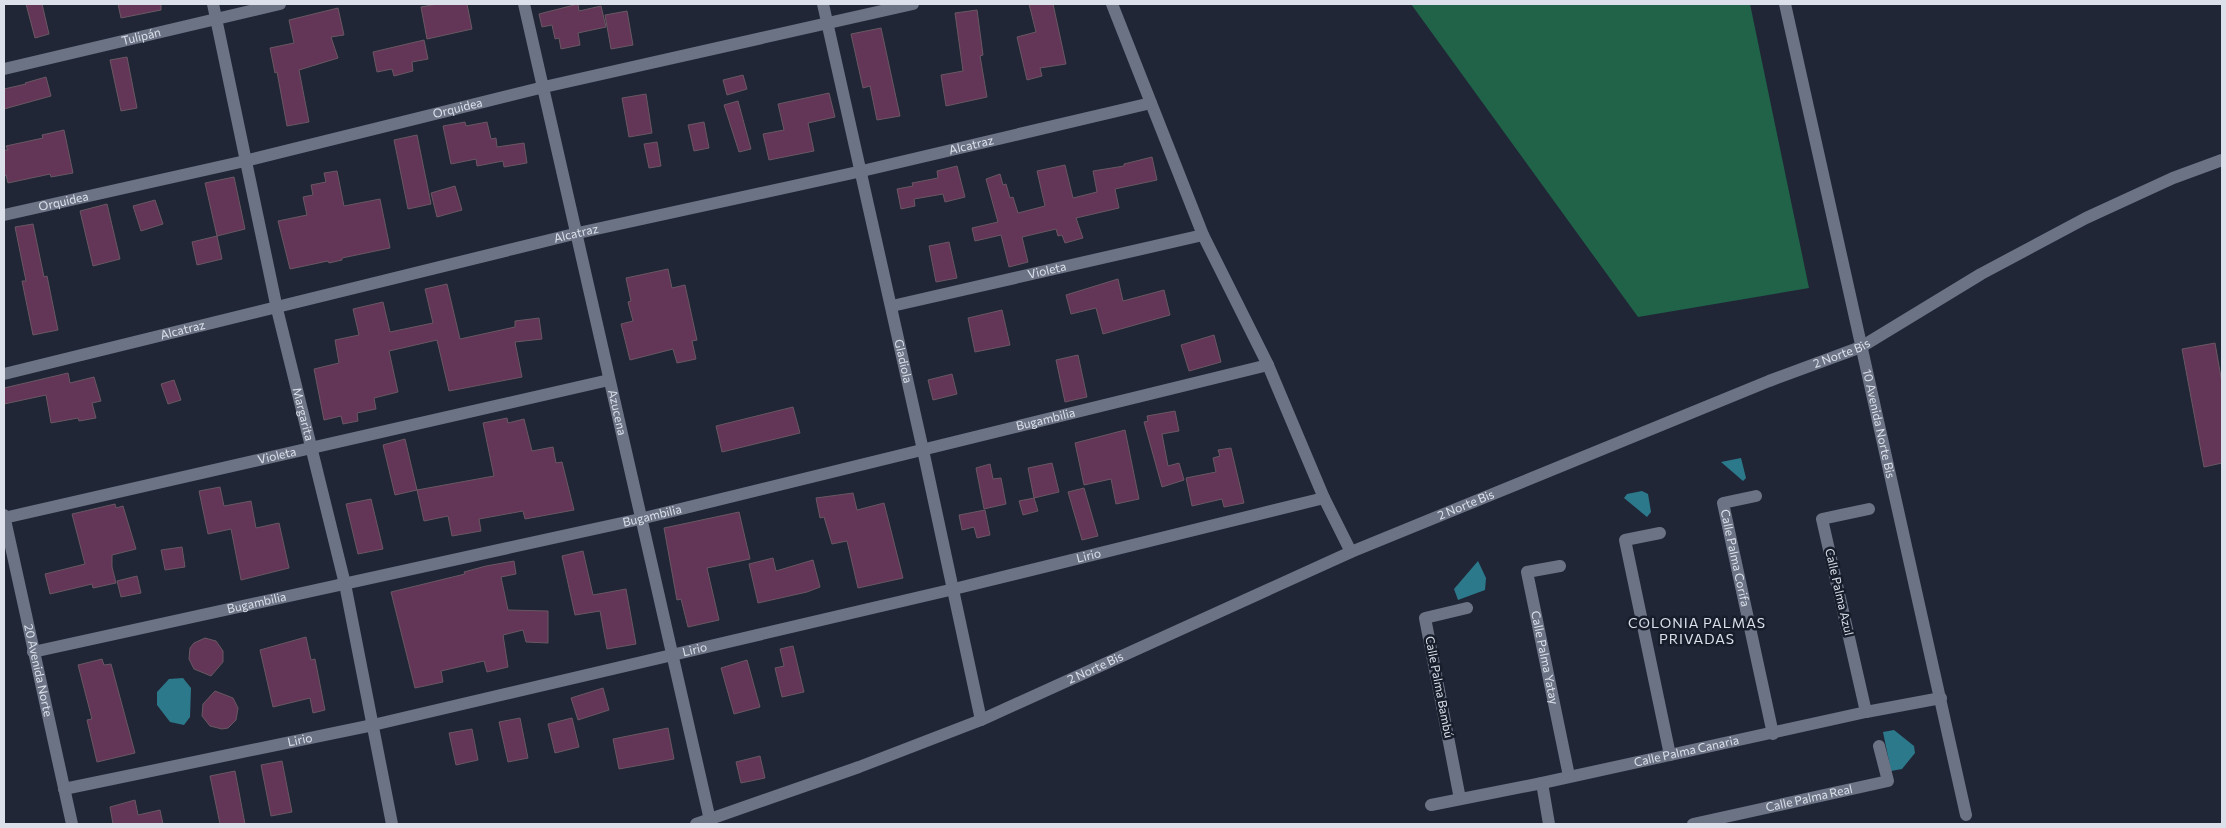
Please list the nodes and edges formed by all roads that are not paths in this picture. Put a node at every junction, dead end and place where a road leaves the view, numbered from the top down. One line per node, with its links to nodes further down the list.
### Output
1 (212, 4): 8 (street, Margarita)
2 (280, 4): 8 (street, Tulipán)
3 (524, 4): 11 (street, Azucena)
4 (823, 4): 9 (street, Gladiola)
5 (913, 4): 9 (street, Orquidea)
6 (1112, 4): 12 (street)
7 (1785, 4): 21 (street, 10 Avenida Norte Bis)
8 (215, 18): 10 (street, Tulipán); 14 (street, Margarita)
9 (827, 24): 11 (street, Orquidea); 15 (street, Gladiola)
10 (4, 69)
11 (544, 87): 14 (street, Orquidea); 17 (street, Azucena)
12 (1151, 103): 15 (street, Alcatraz); 18 (street)
13 (2222, 160): 21 (street, 2 Norte Bis)
14 (245, 161): 16 (street, Orquidea); 20 (street, Margarita)
15 (862, 171): 17 (street, Alcatraz); 19 (street, Gladiola)
16 (4, 215)
17 (578, 233): 20 (street, Alcatraz); 24 (street, Azucena)
18 (1203, 235): 19 (street, Violeta); 22 (street)
19 (892, 306): 26 (street, Gladiola)
20 (277, 309): 23 (street, Alcatraz); 25 (street, Margarita)
21 (1861, 346): 33 (street, 2 Norte Bis); 40 (street, 10 Avenida Norte Bis)
22 (1268, 365): 26 (street, Bugambilia); 28 (street)
23 (4, 374)
24 (609, 380): 25 (street, Violeta); 31 (street, Azucena)
25 (310, 448): 30 (street, Violeta); 35 (street, Margarita)
26 (923, 450): 31 (street, Bugambilia); 36 (street, Gladiola)
27 (1756, 496): 44 (street, Calle Palma Corifa)
28 (1324, 498): 33 (street); 36 (street, Lirio)
29 (1869, 509): 41 (street, Calle Palma Azul)
30 (4, 517): 38 (street, 20 Avenida Norte)
31 (640, 519): 35 (street, Bugambilia); 39 (street, Azucena)
32 (1660, 532): 46 (street)
33 (1351, 552): 42 (street, 2 Norte Bis)
34 (1560, 566): 47 (street, Calle Palma Yatay)
35 (344, 584): 38 (street, Bugambilia); 43 (street, Margarita)
36 (954, 589): 39 (street, Lirio); 42 (street, Gladiola)
37 (1468, 608): 50 (street, Calle Palma Bambú)
38 (33, 652): 49 (street, 20 Avenida Norte)
39 (672, 654): 43 (street, Lirio); 53 (street, Azucena)
40 (1941, 698): 41 (street, Calle Palma Canaria); 52 (street, 10 Avenida Norte Bis)
41 (1866, 712): 44 (street, Calle Palma Canaria)
42 (981, 720): 53 (street, 2 Norte Bis)
43 (373, 725): 49 (street, Lirio); 55 (street, Margarita)
44 (1773, 734): 46 (street, Calle Palma Canaria)
45 (1879, 746): 58 (street, Calle Palma Real)
46 (1670, 755): 47 (street, Calle Palma Canaria)
47 (1569, 776): 48 (street, Calle Palma Canaria)
48 (1542, 783): 50 (street, Calle Palma Canaria); 57 (street)
49 (64, 789): 54 (street, 20 Avenida Norte)
50 (1460, 799): 51 (street, Calle Palma Canaria)
51 (1431, 805)
52 (1966, 815)
53 (710, 820): 56 (street, 2 Norte Bis)
54 (72, 824)
55 (392, 824)
56 (696, 824)
57 (1549, 824)
58 (1693, 824)

